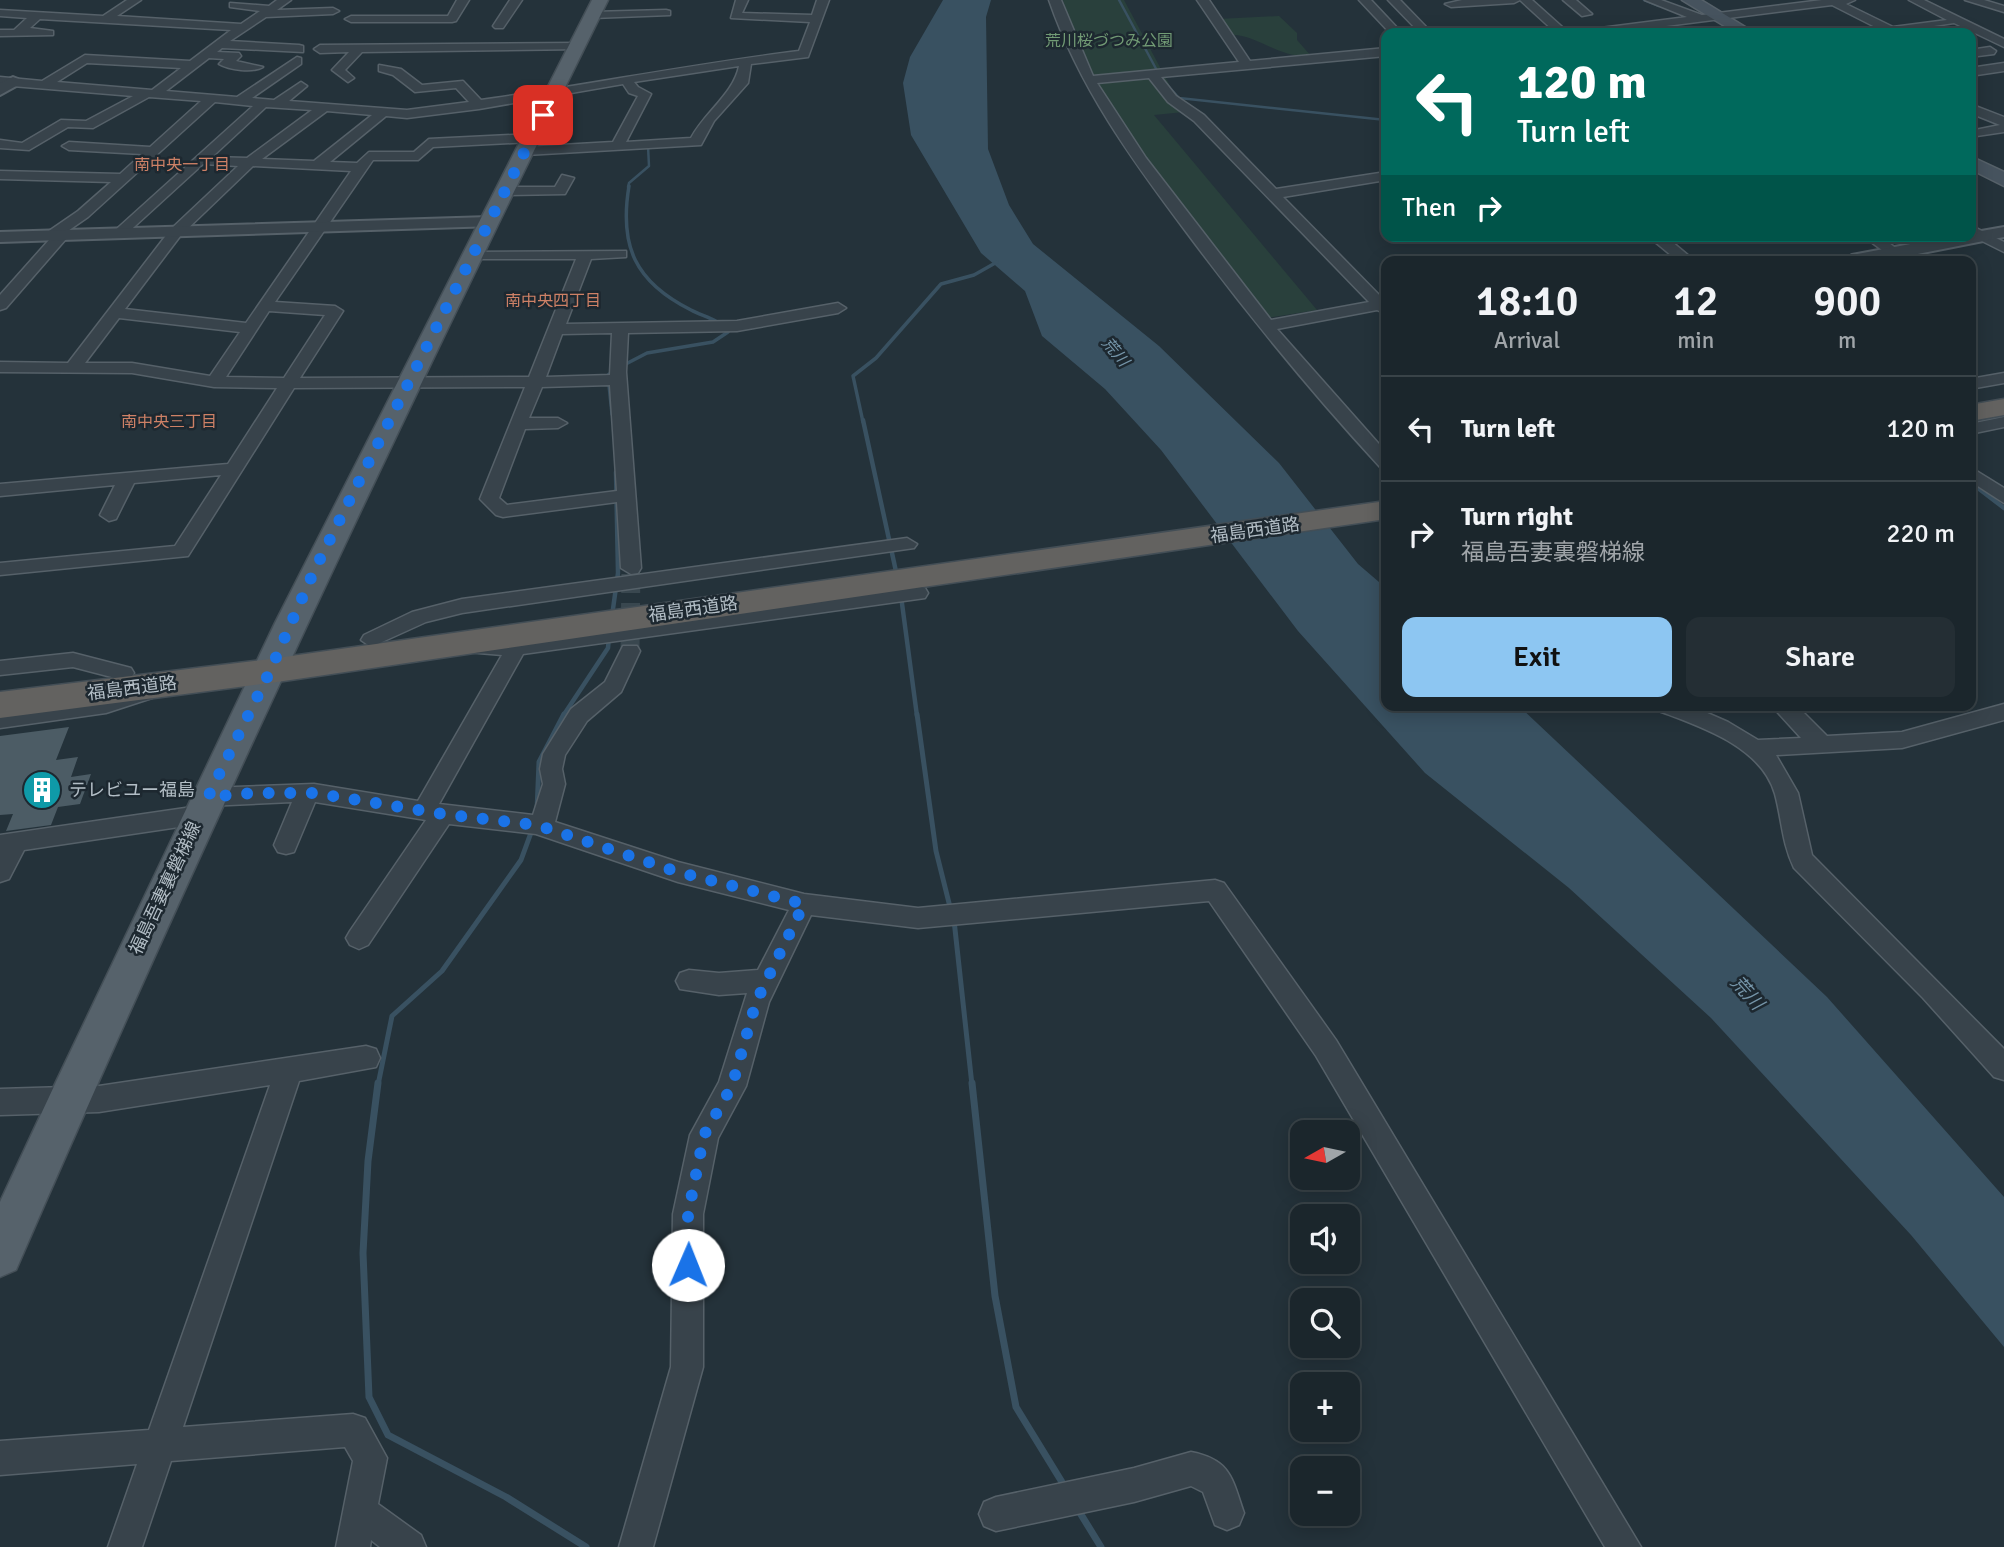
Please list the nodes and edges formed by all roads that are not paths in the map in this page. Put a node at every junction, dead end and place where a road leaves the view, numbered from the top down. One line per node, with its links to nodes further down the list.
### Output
1 (135, 0): 35 (street)
2 (285, 0): 25 (street)
3 (463, 0): 56 (street)
4 (516, 0): 39 (street)
5 (742, 0): 34 (street)
6 (823, 0): 34 (street)
7 (1055, 0): 80 (street)
8 (1203, 0): 69 (street)
9 (1365, 0): 42 (street)
10 (1394, 0): 43 (street)
11 (1514, 0): 20 (street)
12 (1525, 0): 44 (street)
13 (1569, 0): 29 (street)
14 (1651, 0): 32 (street)
15 (1690, 0): 32 (main road)
16 (1849, 0): 19 (street)
17 (1915, 0): 49 (street)
18 (1971, 0): 23 (street)
19 (1832, 1): 32 (street); 37 (street)
20 (1449, 2): 31 (street)
21 (234, 5): 25 (street)
22 (597, 7): 28 (street); 60 (main road, 福島吾妻裏磐梯線)
23 (2004, 9)
24 (400, 10): 56 (street)
25 (266, 11): 26 (street); 41 (street)
26 (333, 11)
27 (0, 13): 30 (street)
28 (666, 13)
29 (1586, 14)
30 (37, 15): 35 (street); 51 (street)
31 (1461, 15)
32 (1711, 17): 45 (street); 46 (main road)
33 (351, 19): 56 (street)
34 (817, 19): 67 (street)
35 (104, 20): 36 (street)
36 (126, 21): 41 (street); 54 (street)
37 (1875, 23): 40 (street); 47 (street)
38 (1949, 23): 48 (street)
39 (499, 26)
40 (1854, 26)
41 (242, 27): 58 (street)
42 (1391, 28)
43 (1421, 28)
44 (1557, 28)
45 (1624, 28)
46 (1736, 28)
47 (1884, 28)
48 (1917, 28)
49 (1974, 28)
50 (1976, 29): 57 (street)
51 (20, 31): 52 (street); 53 (street)
52 (0, 33)
53 (49, 33)
54 (106, 35)
55 (279, 35): 59 (street)
56 (376, 37): 61 (street); 62 (street); 78 (street)
57 (2003, 42)
58 (219, 44): 59 (street); 66 (street)
59 (263, 46): 88 (street)
60 (578, 47): 62 (street); 84 (main road, 福島吾妻裏磐梯線)
61 (320, 49)
62 (429, 49): 70 (street)
63 (1990, 51): 65 (street)
64 (1381, 52): 69 (street)
65 (1976, 53)
66 (206, 55): 71 (street); 74 (street)
67 (746, 61): 79 (street); 104 (street)
68 (633, 64): 79 (street)
69 (1248, 65): 76 (street)
70 (417, 66)
71 (257, 67)
72 (2004, 67): 75 (street)
73 (383, 68): 90 (street)
74 (198, 71): 77 (street); 82 (street); 85 (street)
75 (1976, 71)
76 (1152, 74): 80 (street); 119 (street)
77 (239, 75)
78 (348, 78)
79 (633, 78): 84 (street); 104 (street)
80 (1090, 80): 146 (street)
81 (4, 84): 82 (street)
82 (44, 85): 85 (street)
83 (301, 86): 89 (street)
84 (554, 92): 90 (street); 102 (main road, 福島吾妻裏磐梯線)
85 (151, 93): 87 (street); 99 (street)
86 (386, 94): 94 (street)
87 (211, 99): 88 (street); 106 (street)
88 (237, 102): 89 (street)
89 (269, 104): 91 (street); 107 (street)
90 (479, 105): 96 (street)
91 (322, 109): 94 (street); 108 (street)
92 (1976, 110): 95 (street)
93 (2004, 110): 95 (street)
94 (366, 113): 96 (street)
95 (1986, 113): 97 (street); 98 (street)
96 (381, 114): 111 (street)
97 (1976, 115)
98 (2004, 122)
99 (88, 125): 103 (street); 106 (street)
100 (2004, 128): 101 (street)
101 (1976, 133)
102 (529, 145): 105 (street); 112 (street); 118 (main road, 福島吾妻裏磐梯線)
103 (2, 146)
104 (617, 147): 105 (street)
105 (595, 148): 109 (street)
106 (154, 151): 115 (street)
107 (199, 160): 108 (street); 125 (street)
108 (249, 163): 111 (street); 122 (street)
109 (589, 163)
110 (1976, 164): 117 (main road)
111 (316, 166): 112 (street)
112 (361, 167): 121 (street)
113 (0, 174): 115 (street)
114 (1381, 177): 119 (street)
115 (124, 178): 126 (street)
116 (568, 178): 118 (street)
117 (2002, 178)
118 (506, 191): 120 (main road, 福島吾妻裏磐梯線)
119 (1273, 194): 139 (street)
120 (489, 222): 121 (street); 135 (main road, 福島吾妻裏磐梯線)
121 (317, 228): 122 (street); 140 (street)
122 (176, 232): 125 (street); 144 (street)
123 (1976, 232): 124 (street); 131 (street)
124 (2004, 232)
125 (118, 234): 126 (street)
126 (56, 236): 127 (street); 138 (street)
127 (0, 237)
128 (1663, 242): 136 (street)
129 (1879, 242): 132 (street)
130 (1932, 242): 132 (street)
131 (2004, 248)
132 (1895, 253): 137 (street)
133 (621, 254): 134 (street)
134 (585, 255): 135 (street); 149 (street)
135 (473, 256): 157 (main road, 福島吾妻裏磐梯線)
136 (1681, 256)
137 (1879, 256)
138 (0, 305)
139 (1381, 305)
140 (266, 306): 147 (street); 156 (street)
141 (1381, 307): 146 (street)
142 (838, 308): 145 (street)
143 (721, 312): 145 (street)
144 (115, 313): 147 (street); 150 (street)
145 (737, 326): 148 (street)
146 (1265, 326): 167 (street)
147 (251, 328): 154 (street)
148 (620, 328): 149 (street); 152 (street)
149 (556, 329): 155 (street)
150 (74, 366): 151 (street); 154 (street)
151 (2, 369)
152 (614, 376): 155 (street); 174 (street)
153 (2004, 378): 158 (street)
154 (214, 382): 156 (street)
155 (535, 382): 157 (street); 165 (street)
156 (288, 383): 157 (street); 168 (street)
157 (407, 383): 187 (main road, 福島吾妻裏磐梯線)
158 (1976, 383)
159 (2004, 392): 160 (highway)
160 (1976, 398)
161 (2004, 407): 162 (highway)
162 (1976, 412)
163 (2004, 422): 166 (street)
164 (558, 423): 165 (street)
165 (518, 424): 174 (street)
166 (1976, 428)
167 (1381, 457)
168 (232, 469): 170 (street); 180 (street)
169 (1976, 476): 172 (street)
170 (127, 478): 171 (street); 177 (street)
171 (0, 490)
172 (2000, 491): 173 (street)
173 (1976, 493)
174 (617, 496): 179 (street)
175 (1381, 497): 181 (highway, 福島西道路)
176 (1381, 511): 181 (highway, 福島西道路)
177 (109, 515)
178 (907, 544): 183 (street)
179 (631, 568)
180 (0, 569)
181 (774, 590): 183 (highway, 福島西道路); 184 (highway, 福島西道路)
182 (918, 593): 185 (street)
183 (370, 640): 187 (highway, 福島西道路)
184 (453, 644): 185 (street); 187 (highway, 福島西道路)
185 (516, 648): 201 (street)
186 (630, 651): 202 (street)
187 (274, 662): 189 (highway, 福島西道路); 190 (highway, 福島西道路); 200 (main road, 福島吾妻裏磐梯線)
188 (0, 668): 189 (street)
189 (123, 673): 191 (highway, 福島西道路)
190 (160, 685): 192 (highway, 福島西道路); 196 (street)
191 (0, 688)
192 (0, 705)
193 (1680, 711): 198 (street)
194 (1788, 711): 197 (street)
195 (2004, 712): 197 (street)
196 (0, 720)
197 (1822, 746): 198 (street)
198 (1757, 748): 212 (street)
199 (307, 793): 200 (street); 201 (street); 204 (street)
200 (204, 806): 203 (street); 213 (main road, 福島吾妻裏磐梯線)
201 (434, 813): 202 (street); 207 (street)
202 (536, 825): 206 (street)
203 (9, 843): 205 (street)
204 (286, 845)
205 (0, 872)
206 (804, 904): 209 (street); 225 (street)
207 (359, 938)
208 (689, 981): 209 (street)
209 (768, 981): 224 (street)
210 (366, 1058): 211 (street)
211 (290, 1068): 213 (street); 216 (street)
212 (2004, 1068)
213 (69, 1098): 214 (street); 215 (main road, 福島吾妻裏磐梯線)
214 (0, 1101)
215 (0, 1254)
216 (160, 1445): 217 (street); 218 (street); 221 (street)
217 (0, 1458)
218 (360, 1511): 222 (street); 223 (street)
219 (1227, 1513): 220 (street)
220 (996, 1514)
221 (125, 1547)
222 (354, 1547)
223 (409, 1547)
224 (636, 1547)
225 (1624, 1547)

